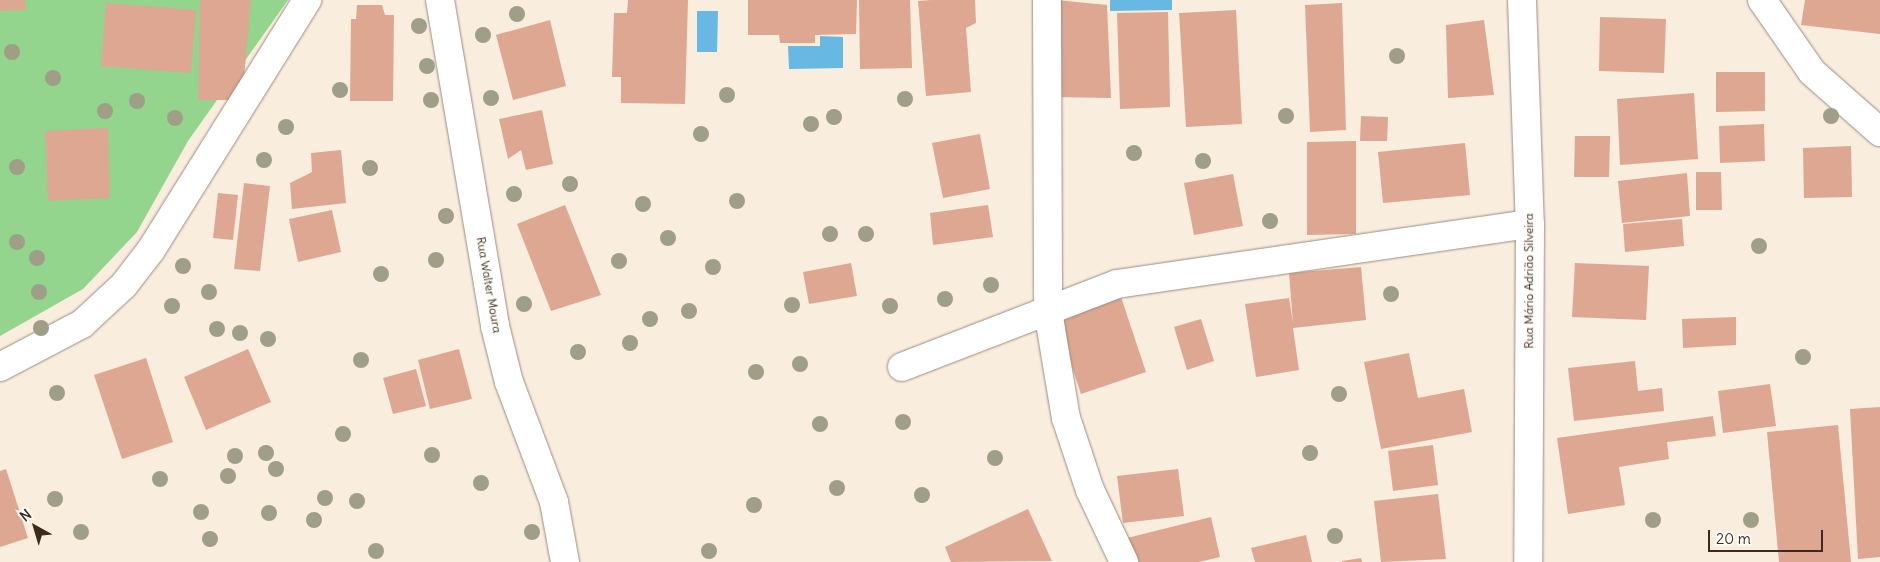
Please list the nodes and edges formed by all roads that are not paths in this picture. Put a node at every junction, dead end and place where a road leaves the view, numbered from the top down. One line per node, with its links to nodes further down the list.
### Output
1 (307, 0): 10 (street)
2 (440, 0): 11 (street, Rua Walter Moura)
3 (1048, 0): 8 (street)
4 (1522, 0): 7 (street, Rua Mário Adrião Silveira)
5 (1762, 0): 6 (street)
6 (1880, 132)
7 (1530, 224): 8 (street); 13 (street, Rua Mário Adrião Silveira)
8 (1048, 310): 9 (street); 12 (street)
9 (902, 366)
10 (0, 367)
11 (564, 562)
12 (1124, 562)
13 (1528, 562)

